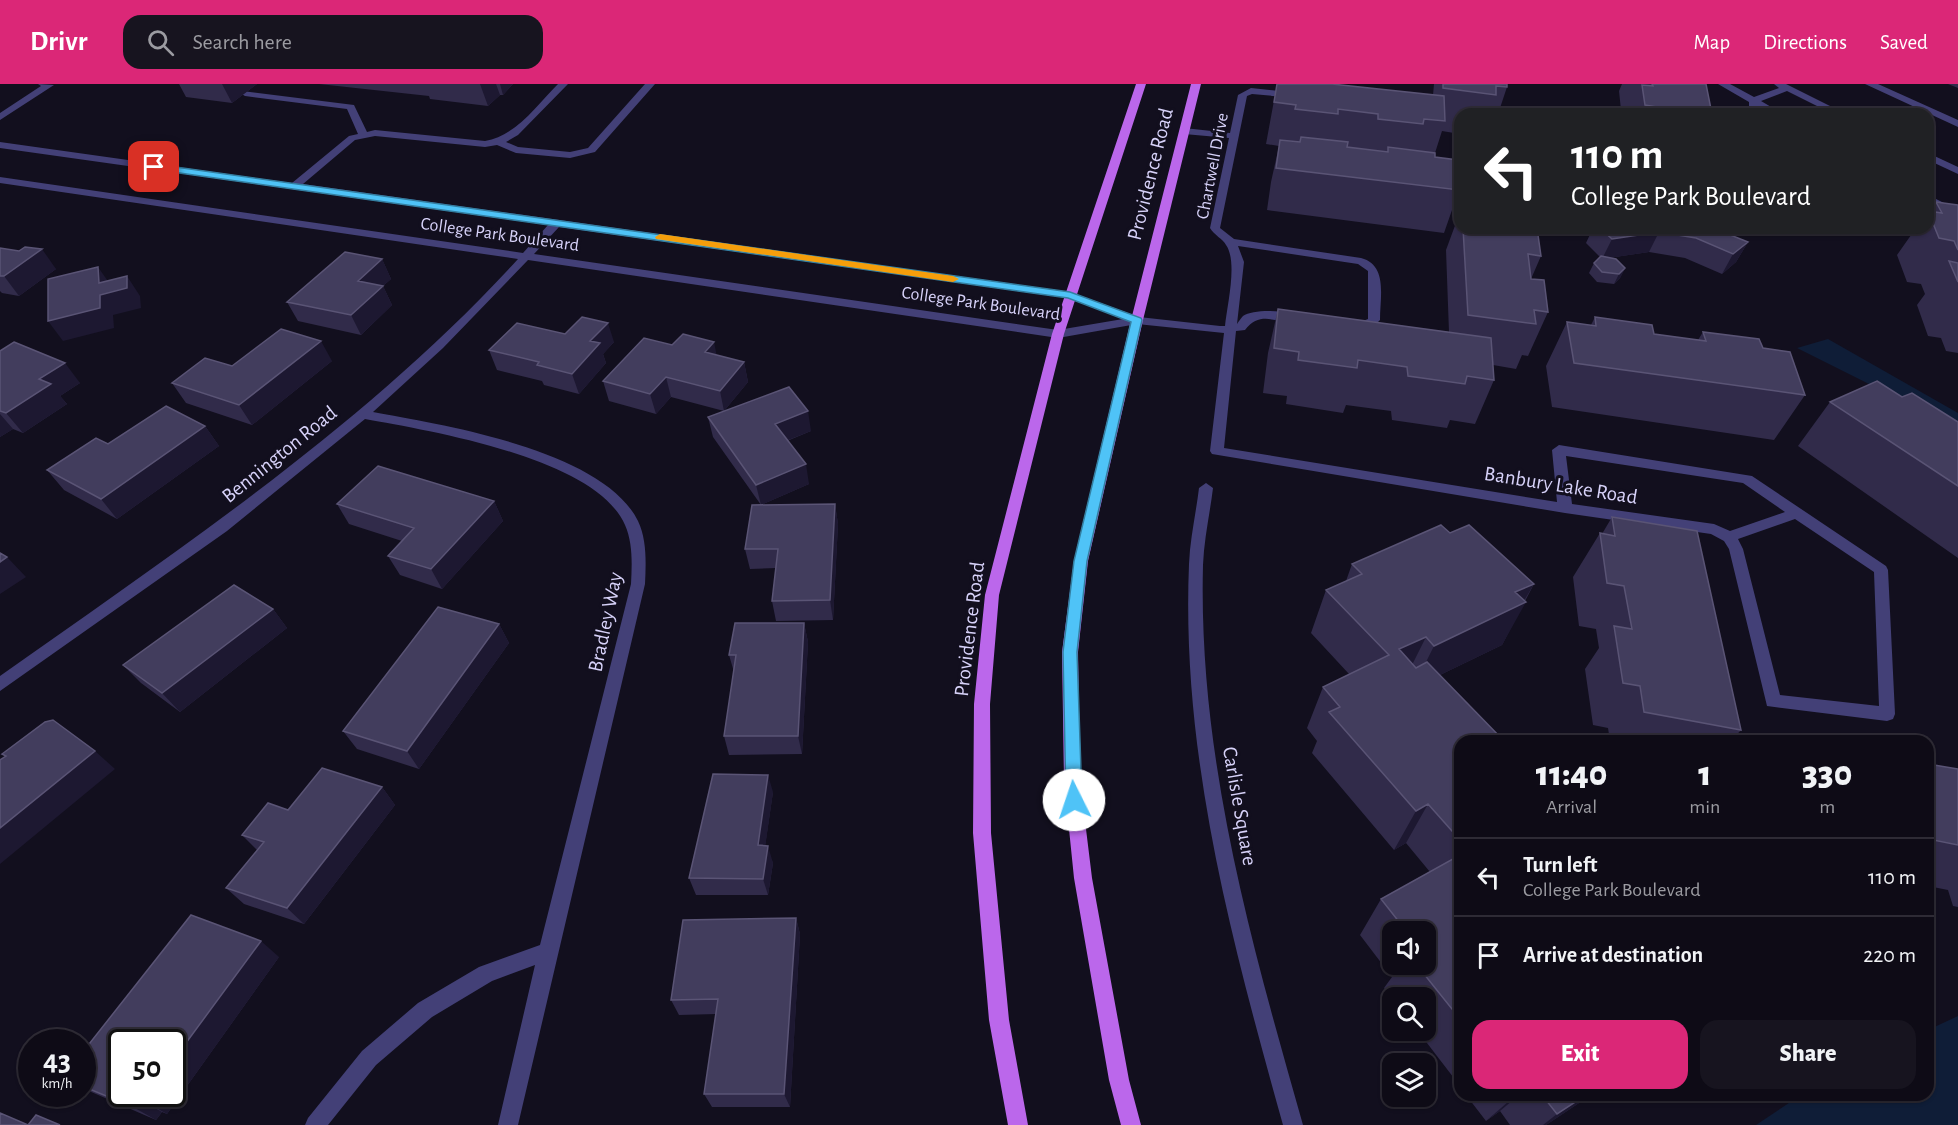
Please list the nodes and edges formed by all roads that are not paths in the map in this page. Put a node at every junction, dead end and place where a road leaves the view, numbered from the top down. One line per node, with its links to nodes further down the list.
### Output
1 (50, 84): 17 (street)
2 (563, 84): 22 (street)
3 (650, 84): 22 (street)
4 (1141, 84): 33 (main road, Providence Road)
5 (1196, 84): 19 (main road, Providence Road)
6 (1723, 84): 11 (street)
7 (1870, 84): 15 (street)
8 (1783, 86): 11 (street); 14 (street)
9 (245, 93): 20 (street)
10 (1307, 96): 21 (street, Chartwell Drive)
11 (1754, 100): 12 (street); 13 (street)
12 (1754, 108)
13 (1768, 108)
14 (1829, 108)
15 (1923, 108)
16 (1934, 113): 18 (street)
17 (0, 117)
18 (1958, 124)
19 (1184, 131): 21 (street); 34 (main road, Providence Road)
20 (363, 134): 22 (street); 27 (street)
21 (1234, 136): 31 (street, Chartwell Drive)
22 (498, 142)
23 (0, 145): 27 (street, College Park Boulevard)
24 (1934, 159): 25 (street)
25 (1958, 171)
26 (0, 180): 32 (street, College Park Boulevard)
27 (296, 185): 30 (street, College Park Boulevard)
28 (1934, 201): 29 (street)
29 (1958, 214)
30 (556, 223): 32 (street, Bennington Road); 33 (street, College Park Boulevard)
31 (1231, 242): 36 (street); 37 (street, Chartwell Drive)
32 (527, 256): 38 (street, College Park Boulevard); 39 (street, Bennington Road)
33 (1070, 295): 34 (street, College Park Boulevard); 38 (main road, Providence Road)
34 (1137, 320): 37 (street); 38 (street, College Park Boulevard); 50 (main road, Providence Road)
35 (1309, 320): 37 (street)
36 (1344, 324)
37 (1230, 330): 40 (street, Chartwell Drive)
38 (1058, 334): 49 (main road, Providence Road)
39 (362, 414): 45 (street, Bennington Road); 46 (street, Bradley Way)
40 (1217, 451): 42 (street, Banbury Lake Road)
41 (1206, 488): 51 (street, Carlisle Square)
42 (1565, 508): 43 (street); 44 (street, Banbury Lake Road)
43 (1797, 513): 44 (street); 44 (street)
44 (1729, 537)
45 (0, 685)
46 (548, 951): 47 (street); 48 (street, Bradley Way)
47 (315, 1125)
48 (508, 1125)
49 (1018, 1125)
50 (1131, 1125)
51 (1293, 1125)

